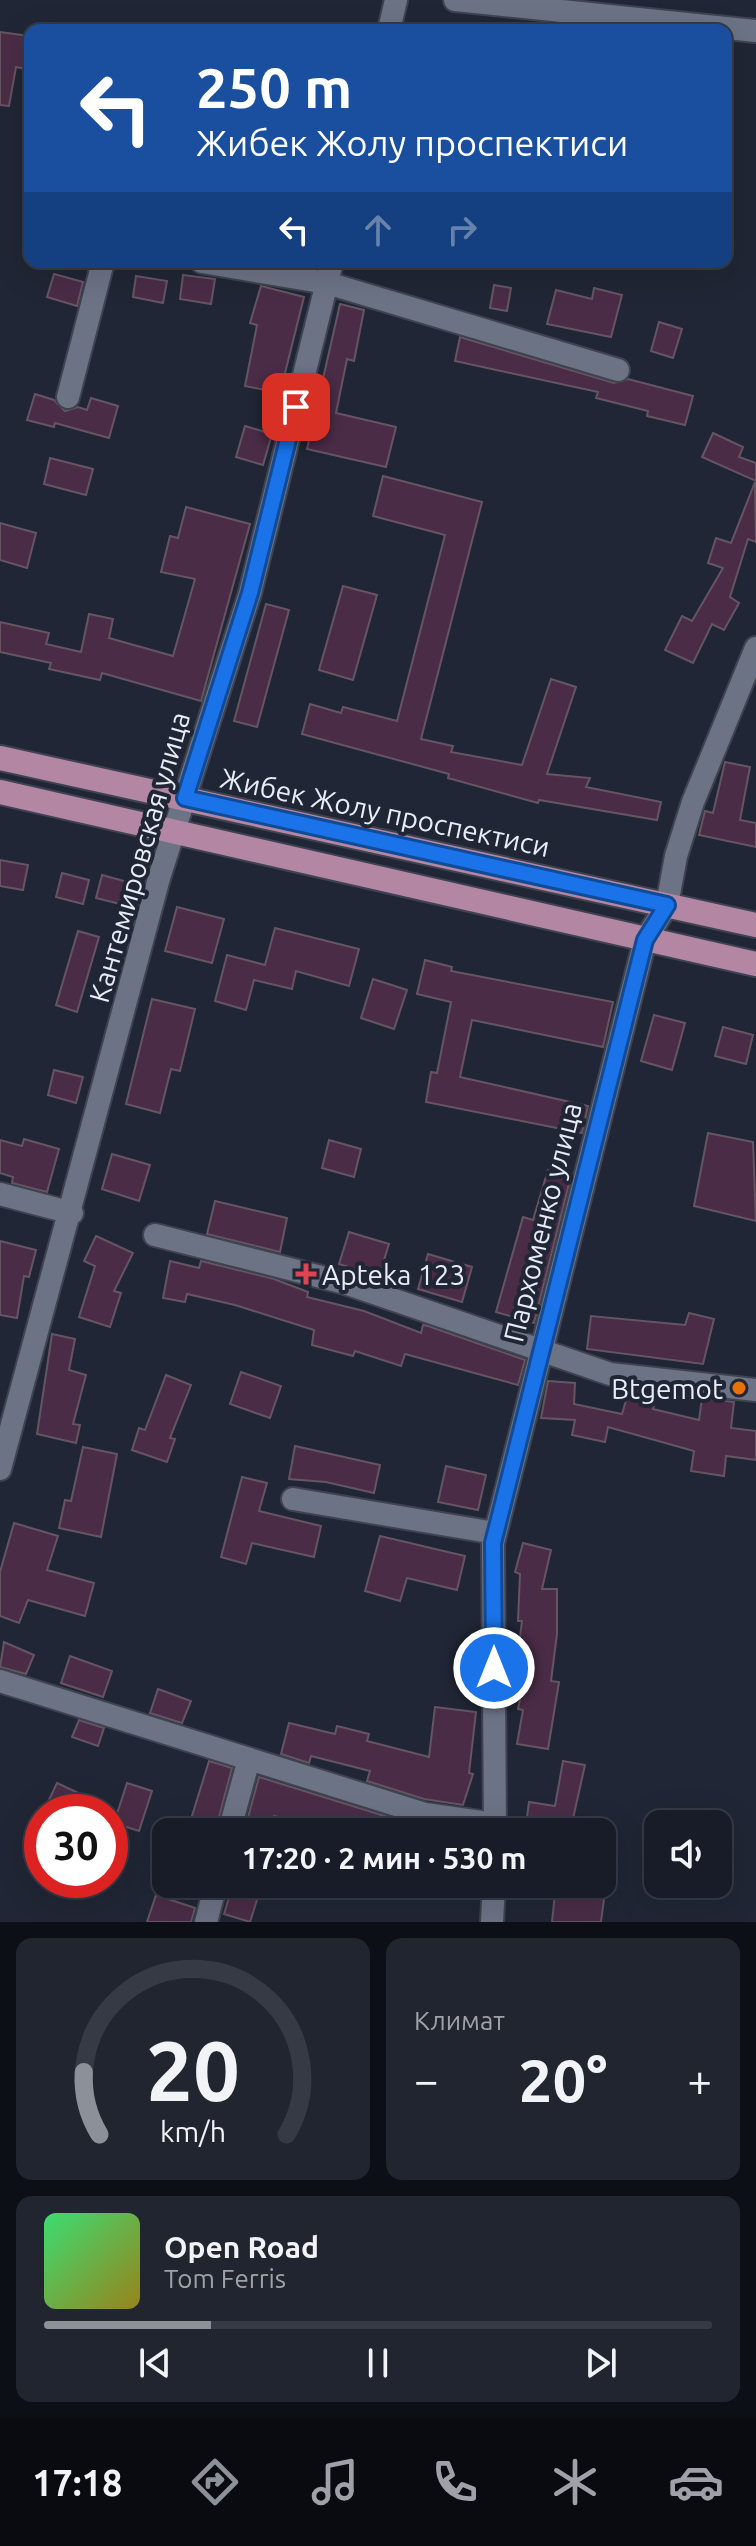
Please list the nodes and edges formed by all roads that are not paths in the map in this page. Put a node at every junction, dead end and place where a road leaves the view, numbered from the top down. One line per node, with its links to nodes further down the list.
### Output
1 (396, 0): 3 (street)
2 (455, 0): 4 (street)
3 (390, 24)
4 (688, 24)
5 (732, 29): 6 (street)
6 (756, 31)
7 (101, 268): 11 (street)
8 (272, 268): 9 (street)
9 (330, 273): 10 (street); 15 (street, Кантемировская улица)
10 (618, 370)
11 (68, 397)
12 (756, 648): 17 (street, Пархоменко улица)
13 (0, 758): 15 (main road, Жибек Жолу проспектиси)
14 (0, 792): 16 (main road)
15 (185, 798): 16 (street, Кантемировская улица); 17 (main road, Жибек Жолу проспектиси)
16 (173, 832): 19 (main road); 22 (street, Кантемировская улица)
17 (667, 905): 18 (main road, Жибек Жолу проспектиси); 19 (street, Пархоменко улица)
18 (756, 925)
19 (645, 940): 20 (main road); 24 (street, Пархоменко улица)
20 (756, 964)
21 (0, 1194): 22 (street)
22 (72, 1213): 26 (street, Кантемировская улица)
23 (155, 1235): 24 (street)
24 (540, 1352): 25 (street); 28 (street, Пархоменко улица)
25 (756, 1390)
26 (0, 1469)
27 (293, 1499): 28 (street)
28 (495, 1533): 33 (street, Пархоменко улица)
29 (0, 1681): 30 (street)
30 (249, 1759): 31 (street); 32 (street)
31 (233, 1818)
32 (445, 1818)
33 (495, 1818)
34 (212, 1898): 36 (street)
35 (493, 1898): 37 (street)
36 (206, 1922)
37 (492, 1922)

